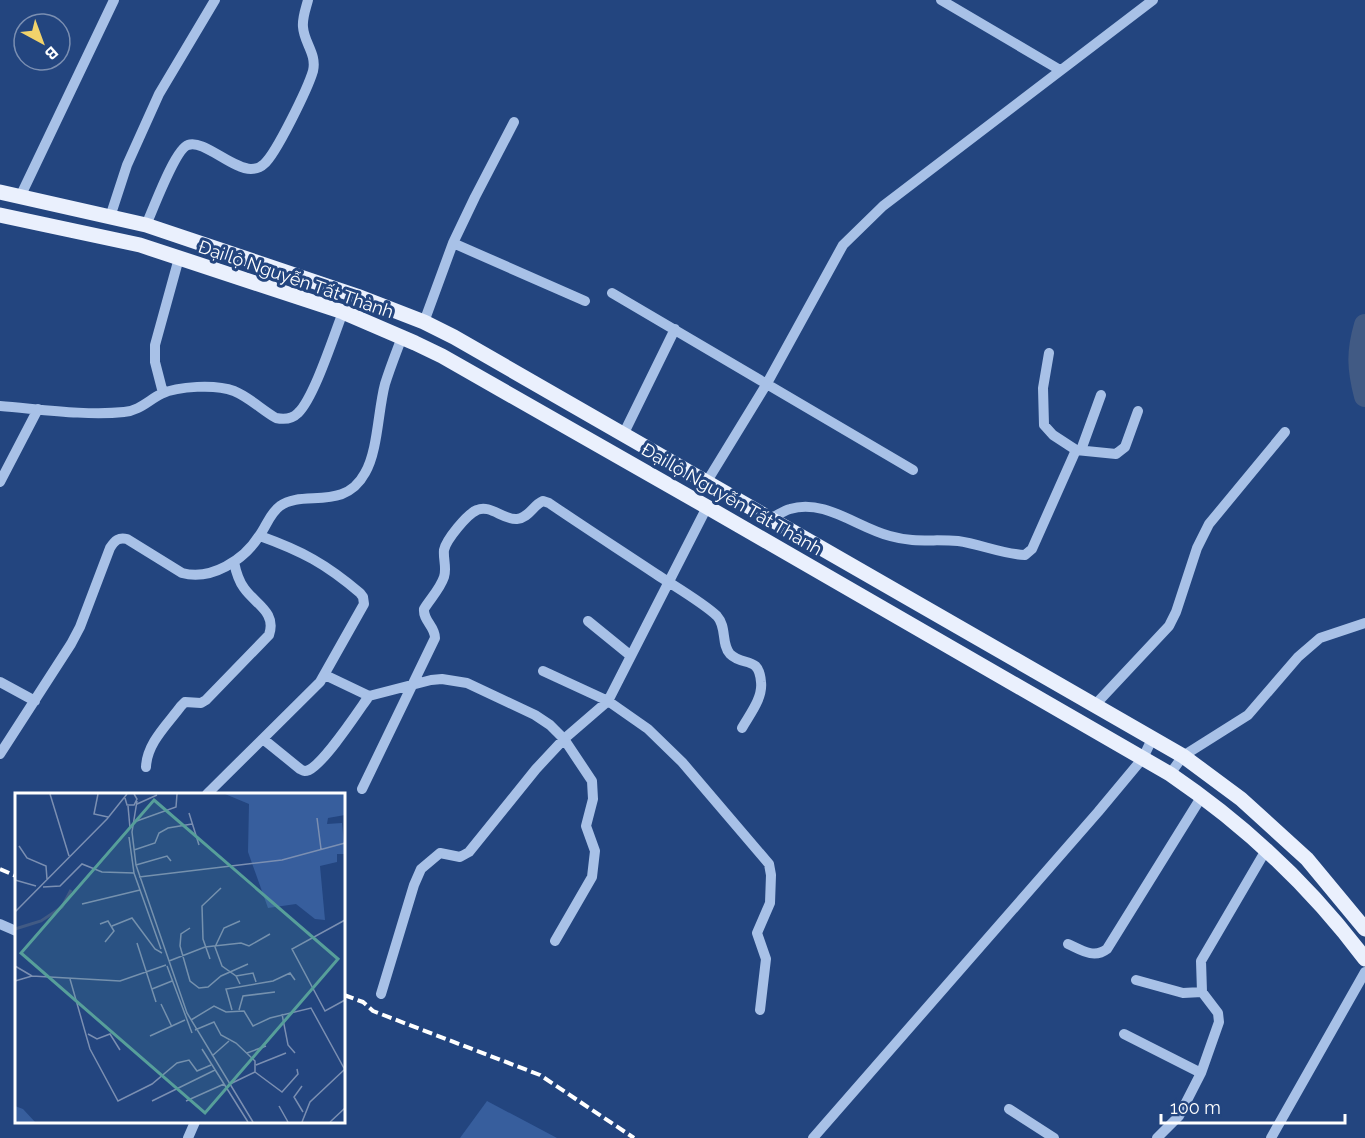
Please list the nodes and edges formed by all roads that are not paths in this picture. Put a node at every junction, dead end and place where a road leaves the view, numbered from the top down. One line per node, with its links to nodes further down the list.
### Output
1 (114, 0): 9 (street)
2 (215, 0): 11 (street)
3 (308, 0): 12 (street)
4 (941, 0): 6 (street)
5 (1153, 0): 6 (street)
6 (1059, 70): 22 (street)
7 (514, 122): 13 (street)
8 (0, 192): 9 (main road, Đại lộ Nguyễn Tất Thành)
9 (20, 197): 11 (main road, Đại lộ Nguyễn Tất Thành)
10 (0, 215): 14 (main road, Đại lộ Nguyễn Tất Thành)
11 (110, 217): 12 (main road, Đại lộ Nguyễn Tất Thành)
12 (147, 225): 18 (main road, Đại lộ Nguyễn Tất Thành)
13 (453, 243): 16 (street); 18 (street)
14 (179, 258): 17 (main road, Đại lộ Nguyễn Tất Thành); 23 (street)
15 (612, 292): 19 (street)
16 (585, 302)
17 (343, 312): 20 (main road, Đại lộ Nguyễn Tất Thành); 23 (street)
18 (424, 322): 20 (main road); 29 (main road, Đại lộ Nguyễn Tất Thành)
19 (675, 329): 22 (street); 29 (street)
20 (409, 340): 34 (main road, Đại lộ Nguyễn Tất Thành); 36 (street)
21 (1049, 353): 30 (street)
22 (766, 385): 31 (street); 33 (street)
23 (164, 393): 26 (street)
24 (1101, 395): 30 (street)
25 (0, 406): 26 (street)
26 (38, 409): 32 (street)
27 (1138, 411): 30 (street)
28 (1285, 432): 49 (street)
29 (623, 435): 33 (main road, Đại lộ Nguyễn Tất Thành)
30 (1079, 450): 35 (street)
31 (913, 470)
32 (0, 482)
33 (706, 483): 34 (main road); 35 (main road, Đại lộ Nguyễn Tất Thành)
34 (701, 503): 38 (street); 56 (main road, Đại lộ Nguyễn Tất Thành)
35 (770, 519): 49 (main road, Đại lộ Nguyễn Tất Thành)
36 (260, 536): 37 (street); 43 (street)
37 (234, 562): 47 (street); 57 (street)
38 (669, 582): 41 (street); 45 (street); 50 (street)
39 (588, 621): 41 (street)
40 (1365, 623): 55 (street)
41 (631, 656): 48 (street)
42 (543, 671): 48 (street)
43 (325, 675): 46 (street); 51 (street)
44 (0, 682): 47 (street)
45 (412, 686): 46 (street); 52 (street); 59 (street)
46 (369, 696): 51 (street)
47 (35, 701): 54 (street)
48 (608, 701): 52 (street); 73 (street)
49 (1094, 706): 53 (main road, Đại lộ Nguyễn Tất Thành)
50 (742, 728)
51 (263, 739): 60 (street)
52 (564, 739): 66 (street); 72 (street)
53 (1152, 739): 55 (main road, Đại lộ Nguyễn Tất Thành); 56 (street)
54 (0, 754)
55 (1183, 756): 58 (street); 64 (main road, Đại lộ Nguyễn Tất Thành)
56 (1143, 758): 58 (main road, Đại lộ Nguyễn Tất Thành); 79 (street)
57 (146, 767)
58 (1170, 774): 61 (main road, Đại lộ Nguyễn Tất Thành)
59 (362, 789)
60 (209, 793)
61 (1202, 796): 62 (main road, Đại lộ Nguyễn Tất Thành); 67 (street)
62 (1266, 849): 68 (main road, Đại lộ Nguyễn Tất Thành); 71 (street)
63 (0, 924): 65 (street)
64 (1365, 929)
65 (15, 931)
66 (555, 941)
67 (1068, 944)
68 (1365, 959)
69 (1365, 972): 82 (street)
70 (1136, 980): 71 (street)
71 (1202, 992): 75 (street)
72 (381, 994)
73 (760, 1010)
74 (1124, 1034): 75 (street)
75 (1201, 1073): 81 (street)
76 (1009, 1109): 80 (street)
77 (195, 1123): 78 (street)
78 (188, 1138)
79 (813, 1138)
80 (1054, 1138)
81 (1157, 1138)
82 (1271, 1138)

